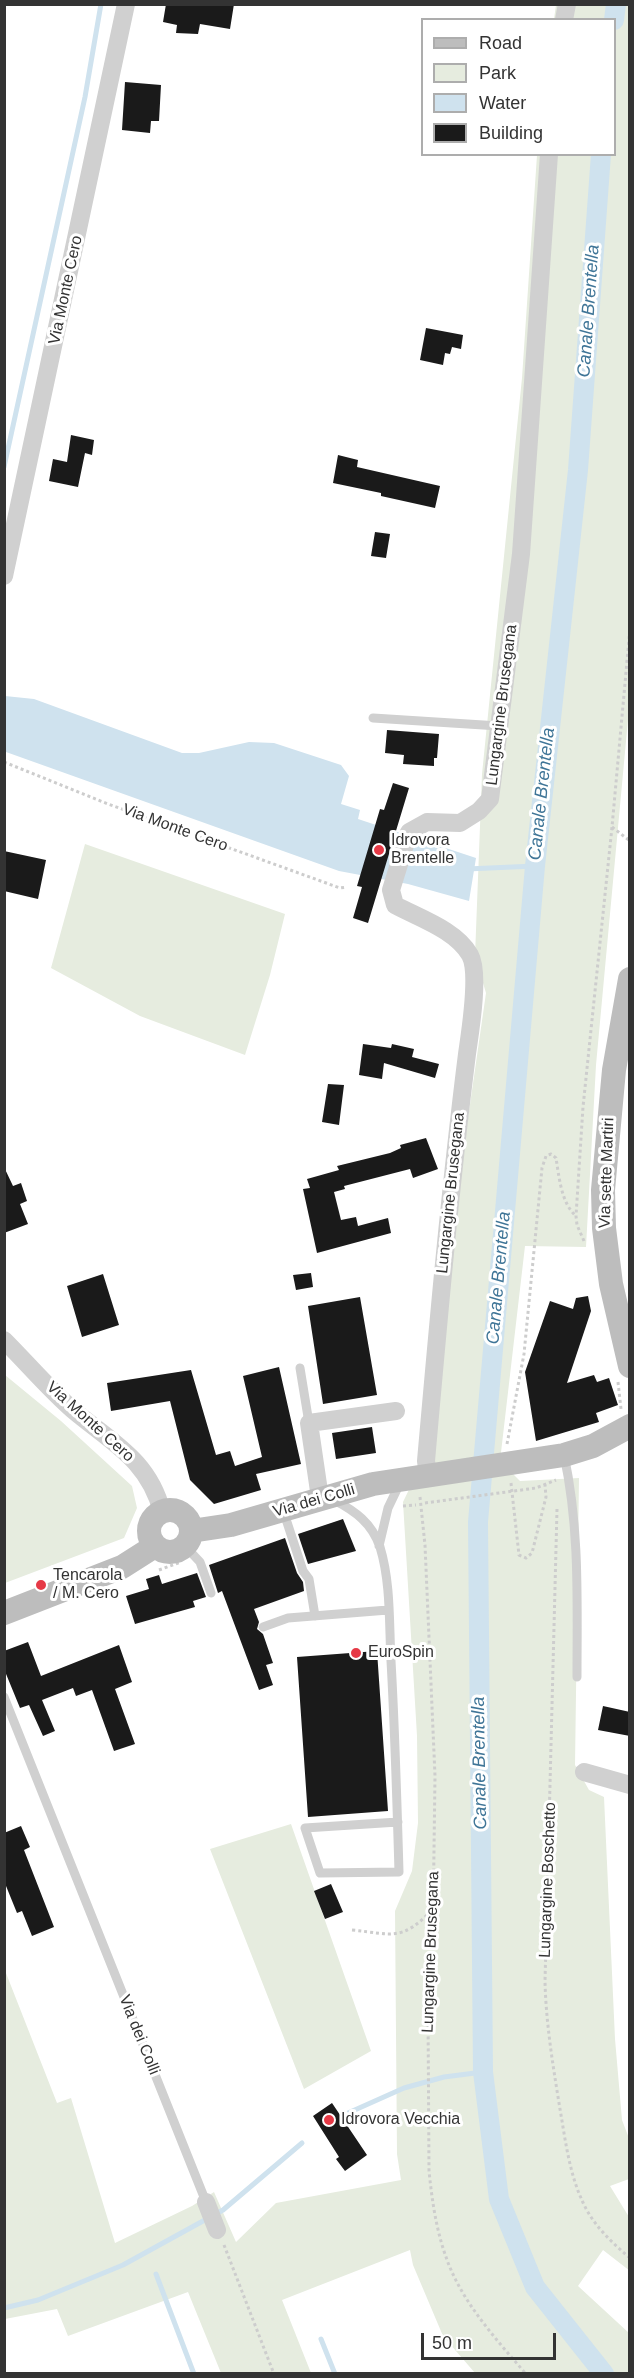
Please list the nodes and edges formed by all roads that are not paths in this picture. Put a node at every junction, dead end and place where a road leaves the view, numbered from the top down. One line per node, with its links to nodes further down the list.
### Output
1 (126, 4): 3 (street, Via Monte Cero)
2 (549, 156): 5 (street, Lungargine Brusegana)
3 (4, 576)
4 (373, 718): 5 (lane)
5 (499, 726): 14 (street, Lungargine Brusegana)
6 (630, 979): 8 (main road, Via sette Martiri)
7 (4, 1340): 18 (street, Via Monte Cero)
8 (630, 1366)
9 (300, 1368): 11 (lane)
10 (396, 1411): 11 (street)
11 (309, 1423): 16 (street)
12 (630, 1426): 13 (main road)
13 (558, 1469): 14 (main road, Via dei Colli); 27 (lane)
14 (433, 1474): 15 (main road, Via dei Colli)
15 (401, 1479): 16 (main road, Via dei Colli); 21 (lane)
16 (323, 1497): 17 (main road, Via dei Colli); 21 (lane)
17 (282, 1509): 19 (main road, Via dei Colli); 25 (lane)
18 (162, 1512): 19 (main road); 20 (main road)
19 (188, 1539): 20 (main road, Via dei Colli); 22 (lane)
20 (155, 1546): 24 (main road)
21 (379, 1546): 23 (lane)
22 (211, 1593)
23 (388, 1610): 25 (lane); 31 (lane)
24 (4, 1613)
25 (315, 1616): 26 (lane)
26 (263, 1627)
27 (577, 1677)
28 (4, 1696): 32 (lane, Via dei Colli)
29 (584, 1772): 30 (street)
30 (630, 1785)
31 (398, 1822): 31 (lane)
32 (206, 2202): 33 (street, Via dei Colli)
33 (217, 2230)

